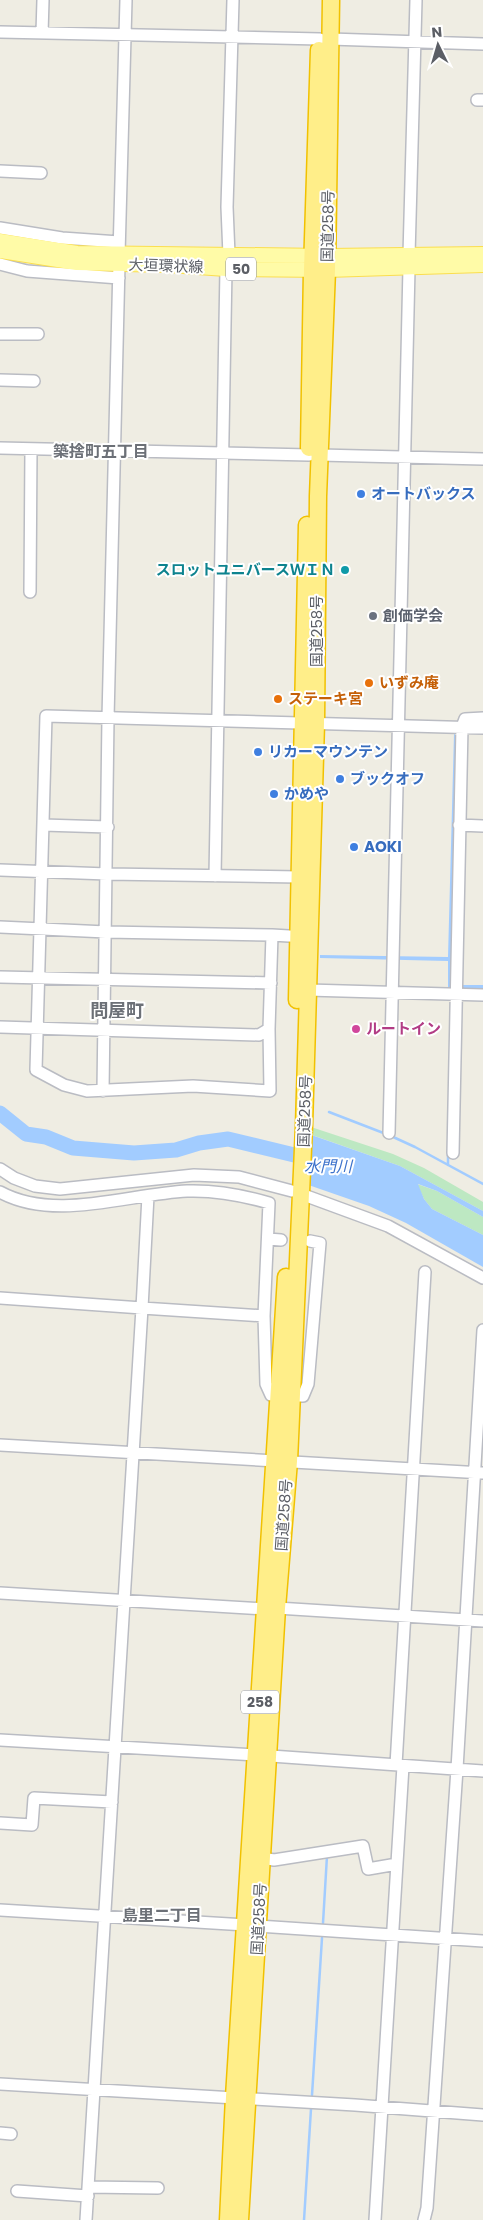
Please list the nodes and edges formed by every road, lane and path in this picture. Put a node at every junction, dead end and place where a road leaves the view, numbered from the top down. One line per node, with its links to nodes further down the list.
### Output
1 (43, 0): 8 (street)
2 (126, 0): 9 (street)
3 (233, 0): 10 (street)
4 (320, 0): 11 (highway, 国道258号 / 258)
5 (332, 0): 11 (highway, 国道258号 / 258)
6 (416, 0): 12 (street)
7 (0, 32): 8 (street)
8 (42, 33): 9 (street)
9 (125, 35): 10 (street); 20 (street)
10 (232, 37): 11 (street); 22 (street)
11 (325, 39): 12 (street); 23 (highway, 国道258号 / 258)
12 (415, 42): 13 (street); 21 (street)
13 (483, 44)
14 (0, 171): 15 (street)
15 (41, 173)
16 (0, 228): 20 (street)
17 (0, 241): 20 (main road, 大垣環状線 / 50)
18 (0, 252): 20 (main road, 大垣環状線 / 50)
19 (483, 254): 21 (main road, 大垣環状線 / 50)
20 (119, 259): 22 (main road, 大垣環状線 / 50); 24 (street); 32 (street)
21 (409, 261): 23 (main road, 大垣環状線 / 50); 25 (main road, 大垣環状線 / 50); 35 (street)
22 (228, 262): 23 (main road, 大垣環状線 / 50); 33 (street)
23 (320, 263): 34 (highway, 国道258号 / 258)
24 (0, 264)
25 (483, 265)
26 (0, 334): 27 (street)
27 (38, 334)
28 (0, 380): 29 (street)
29 (34, 381)
30 (0, 448): 31 (street)
31 (31, 449): 32 (street); 37 (street)
32 (116, 451): 33 (street); 38 (street)
33 (223, 453): 34 (street); 40 (street)
34 (315, 455): 35 (street); 41 (highway, 国道258号 / 258)
35 (404, 457): 36 (street); 42 (street)
36 (483, 459)
37 (30, 592)
38 (108, 718): 40 (street); 45 (street); 48 (street)
39 (483, 718): 43 (street)
40 (218, 721): 41 (street); 52 (street)
41 (309, 723): 42 (street); 53 (highway, 国道258号 / 258); 58 (highway, 国道258号 / 258)
42 (398, 725): 43 (street); 65 (street)
43 (462, 727): 44 (street); 46 (street)
44 (483, 728)
45 (43, 825): 48 (street); 50 (street)
46 (459, 825): 47 (street); 63 (street)
47 (483, 826)
48 (108, 827): 51 (street)
49 (0, 870): 50 (street)
50 (42, 871): 51 (street); 55 (street)
51 (107, 874): 52 (street); 56 (street)
52 (215, 876): 53 (street)
53 (299, 877): 58 (highway, 国道258号 / 258)
54 (0, 927): 55 (street)
55 (40, 928): 56 (street); 60 (street)
56 (106, 932): 57 (street); 61 (street)
57 (272, 935): 58 (street); 62 (street)
58 (304, 937): 64 (highway, 国道258号 / 258); 72 (highway, 国道258号 / 258)
59 (0, 977): 60 (street)
60 (39, 977): 61 (street); 68 (street)
61 (105, 978): 62 (street); 70 (street)
62 (271, 983): 69 (street)
63 (456, 989): 65 (street); 66 (street); 74 (street)
64 (308, 990): 65 (street); 72 (highway, 国道258号 / 258)
65 (393, 993): 73 (street)
66 (483, 995)
67 (0, 1027): 68 (street)
68 (38, 1028): 70 (street); 71 (street)
69 (269, 1029): 70 (street); 71 (street)
70 (104, 1030): 71 (street)
71 (103, 1091)
72 (300, 1126): 76 (highway, 国道258号 / 258)
73 (389, 1133)
74 (453, 1153)
75 (0, 1169): 76 (street)
76 (297, 1189): 83 (street); 88 (highway, 国道258号 / 258)
77 (0, 1194): 78 (street)
78 (148, 1196): 79 (street); 85 (street)
79 (268, 1239): 80 (street); 86 (street)
80 (280, 1240)
81 (310, 1241): 88 (street)
82 (425, 1272): 92 (street)
83 (483, 1278)
84 (0, 1298): 85 (street)
85 (142, 1308): 86 (street); 90 (street)
86 (264, 1316): 88 (street)
87 (483, 1330): 93 (street)
88 (285, 1395): 91 (highway, 国道258号 / 258)
89 (0, 1446): 90 (street)
90 (132, 1454): 91 (street); 95 (street)
91 (282, 1460): 92 (street); 96 (highway, 国道258号 / 258)
92 (414, 1469): 93 (street); 97 (street)
93 (479, 1473): 98 (street)
94 (0, 1593): 95 (street)
95 (124, 1600): 96 (street); 101 (street)
96 (271, 1609): 97 (street); 102 (highway, 国道258号 / 258)
97 (405, 1616): 98 (street); 103 (street)
98 (465, 1620): 99 (street); 104 (street)
99 (483, 1621)
100 (0, 1740): 101 (street)
101 (116, 1747): 102 (street); 106 (street)
102 (263, 1755): 103 (street); 108 (highway, 国道258号 / 258); 112 (highway, 国道258号 / 258)
103 (400, 1766): 104 (street); 109 (street)
104 (457, 1769): 105 (street); 114 (street)
105 (483, 1771)
106 (112, 1802): 107 (street); 111 (street)
107 (0, 1823)
108 (262, 1858): 109 (street); 112 (highway, 国道258号 / 258)
109 (397, 1864): 113 (street)
110 (0, 1910): 111 (street)
111 (104, 1916): 112 (street); 117 (street)
112 (252, 1925): 113 (street); 118 (highway, 国道258号 / 258)
113 (393, 1936): 114 (street); 119 (street)
114 (446, 1939): 115 (street); 120 (street)
115 (483, 1941)
116 (0, 2084): 117 (street)
117 (94, 2090): 118 (street); 124 (street)
118 (241, 2098): 119 (street); 126 (highway, 国道258号 / 258); 127 (highway, 国道258号 / 258)
119 (382, 2108): 120 (street); 128 (street)
120 (434, 2112): 121 (street); 129 (street)
121 (483, 2115)
122 (158, 2188): 124 (street)
123 (18, 2191): 124 (street)
124 (88, 2191): 125 (street)
125 (86, 2220)
126 (228, 2220)
127 (240, 2220)
128 (374, 2220)
129 (424, 2220)

